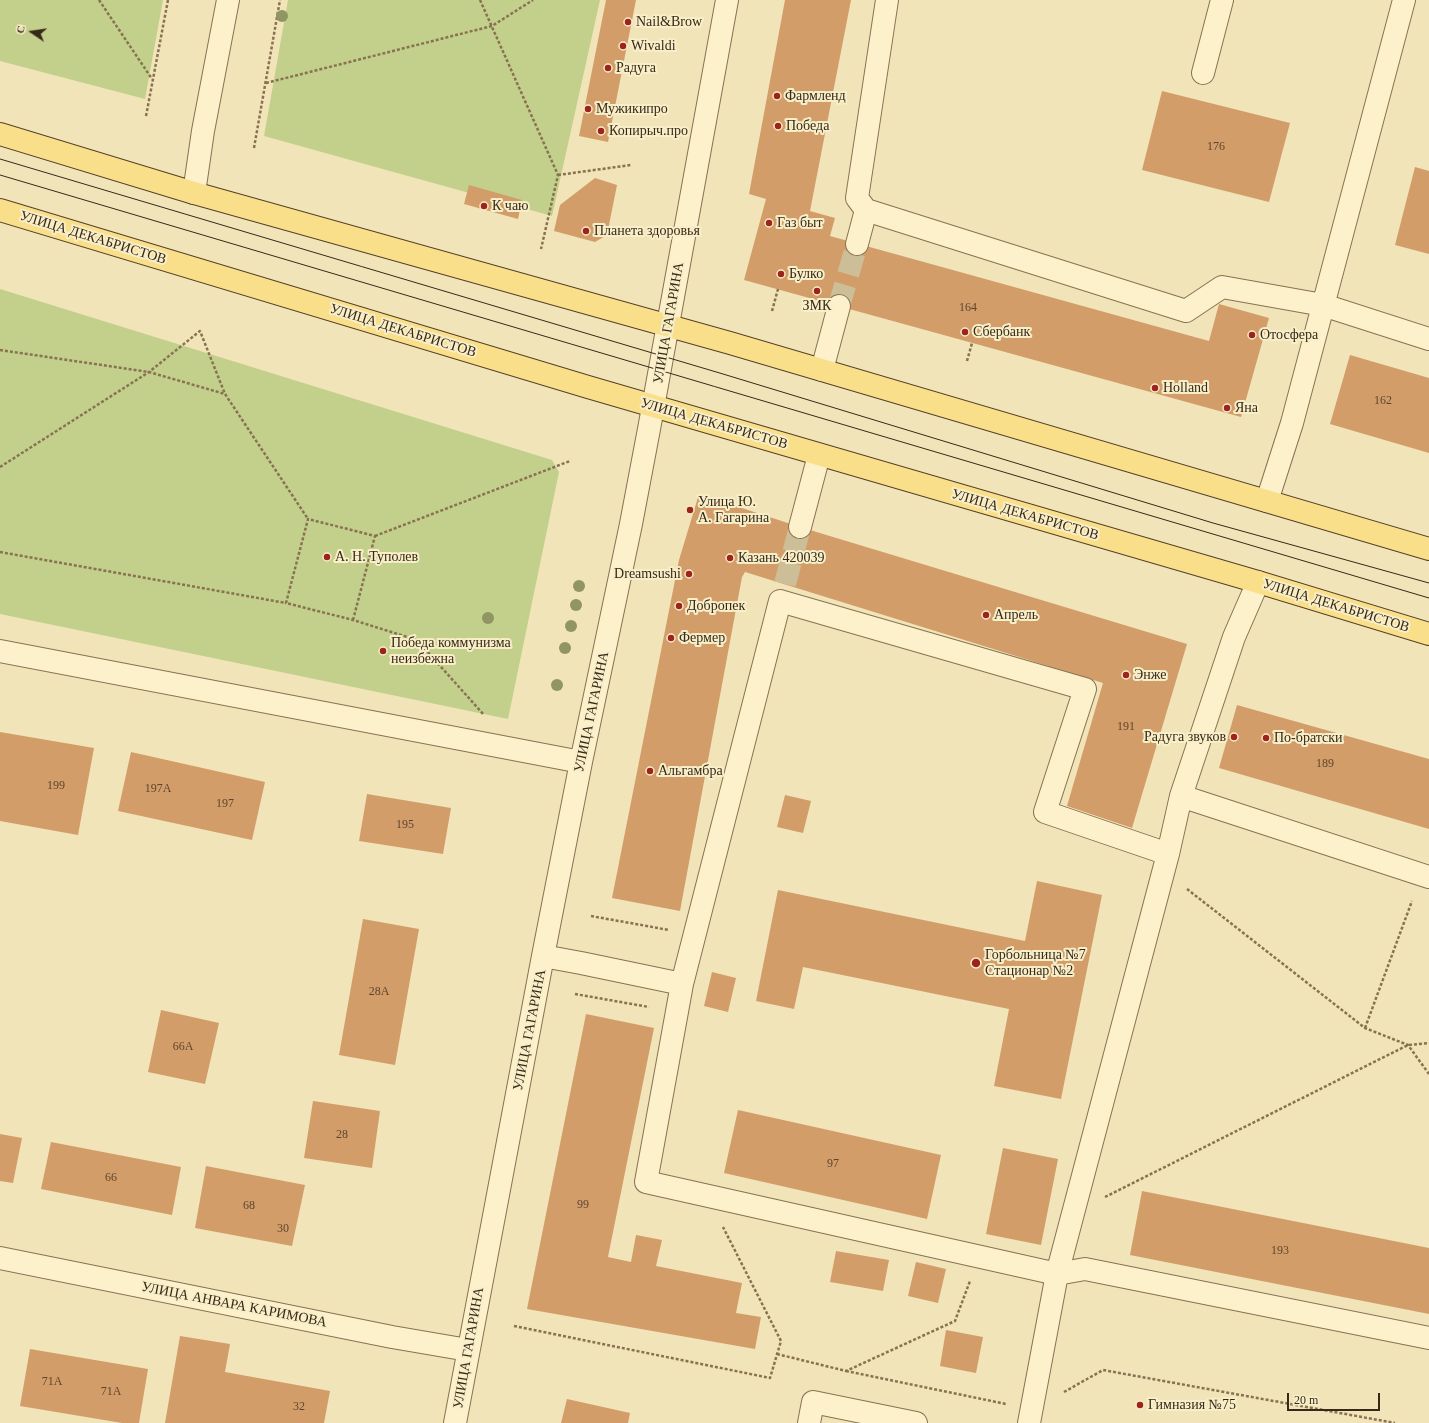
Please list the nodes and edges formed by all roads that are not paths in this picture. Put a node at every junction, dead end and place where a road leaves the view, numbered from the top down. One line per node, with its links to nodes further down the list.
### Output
1 (228, 0): 8 (street)
2 (727, 0): 14 (street, УЛИЦА ГАГАРИНА)
3 (887, 0): 10 (street)
4 (1222, 0): 6 (street)
5 (1404, 0): 12 (street)
6 (1203, 73)
7 (0, 134): 8 (main road)
8 (194, 193): 14 (main road)
9 (0, 210): 17 (main road, УЛИЦА ДЕКАБРИСТОВ)
10 (866, 210): 11 (street); 12 (street)
11 (858, 244)
12 (1323, 305): 15 (street); 19 (street)
13 (839, 306): 16 (street)
14 (668, 326): 16 (main road); 17 (street, УЛИЦА ГАГАРИНА)
15 (1429, 339)
16 (822, 370): 19 (main road)
17 (653, 406): 18 (main road, УЛИЦА ДЕКАБРИСТОВ); 25 (street, УЛИЦА ГАГАРИНА)
18 (819, 455): 20 (street); 22 (main road, УЛИЦА ДЕКАБРИСТОВ)
19 (1267, 501): 21 (main road)
20 (800, 527)
21 (1429, 548)
22 (1258, 582): 23 (main road, УЛИЦА ДЕКАБРИСТОВ); 26 (street)
23 (1429, 634)
24 (0, 651): 25 (street)
25 (581, 762): 29 (street, УЛИЦА ГАГАРИНА)
26 (1181, 796): 27 (street); 28 (street)
27 (1168, 854): 30 (street); 32 (street)
28 (1425, 876)
29 (543, 956): 30 (street); 34 (street, УЛИЦА ГАГАРИНА)
30 (682, 984): 32 (street)
31 (0, 1258): 34 (street, УЛИЦА АНВАРА КАРИМОВА)
32 (1057, 1274): 33 (street); 35 (street)
33 (1429, 1338)
34 (468, 1350): 36 (street, УЛИЦА ГАГАРИНА)
35 (1031, 1416)
36 (455, 1423)
37 (808, 1423): 38 (street)
38 (916, 1423)

